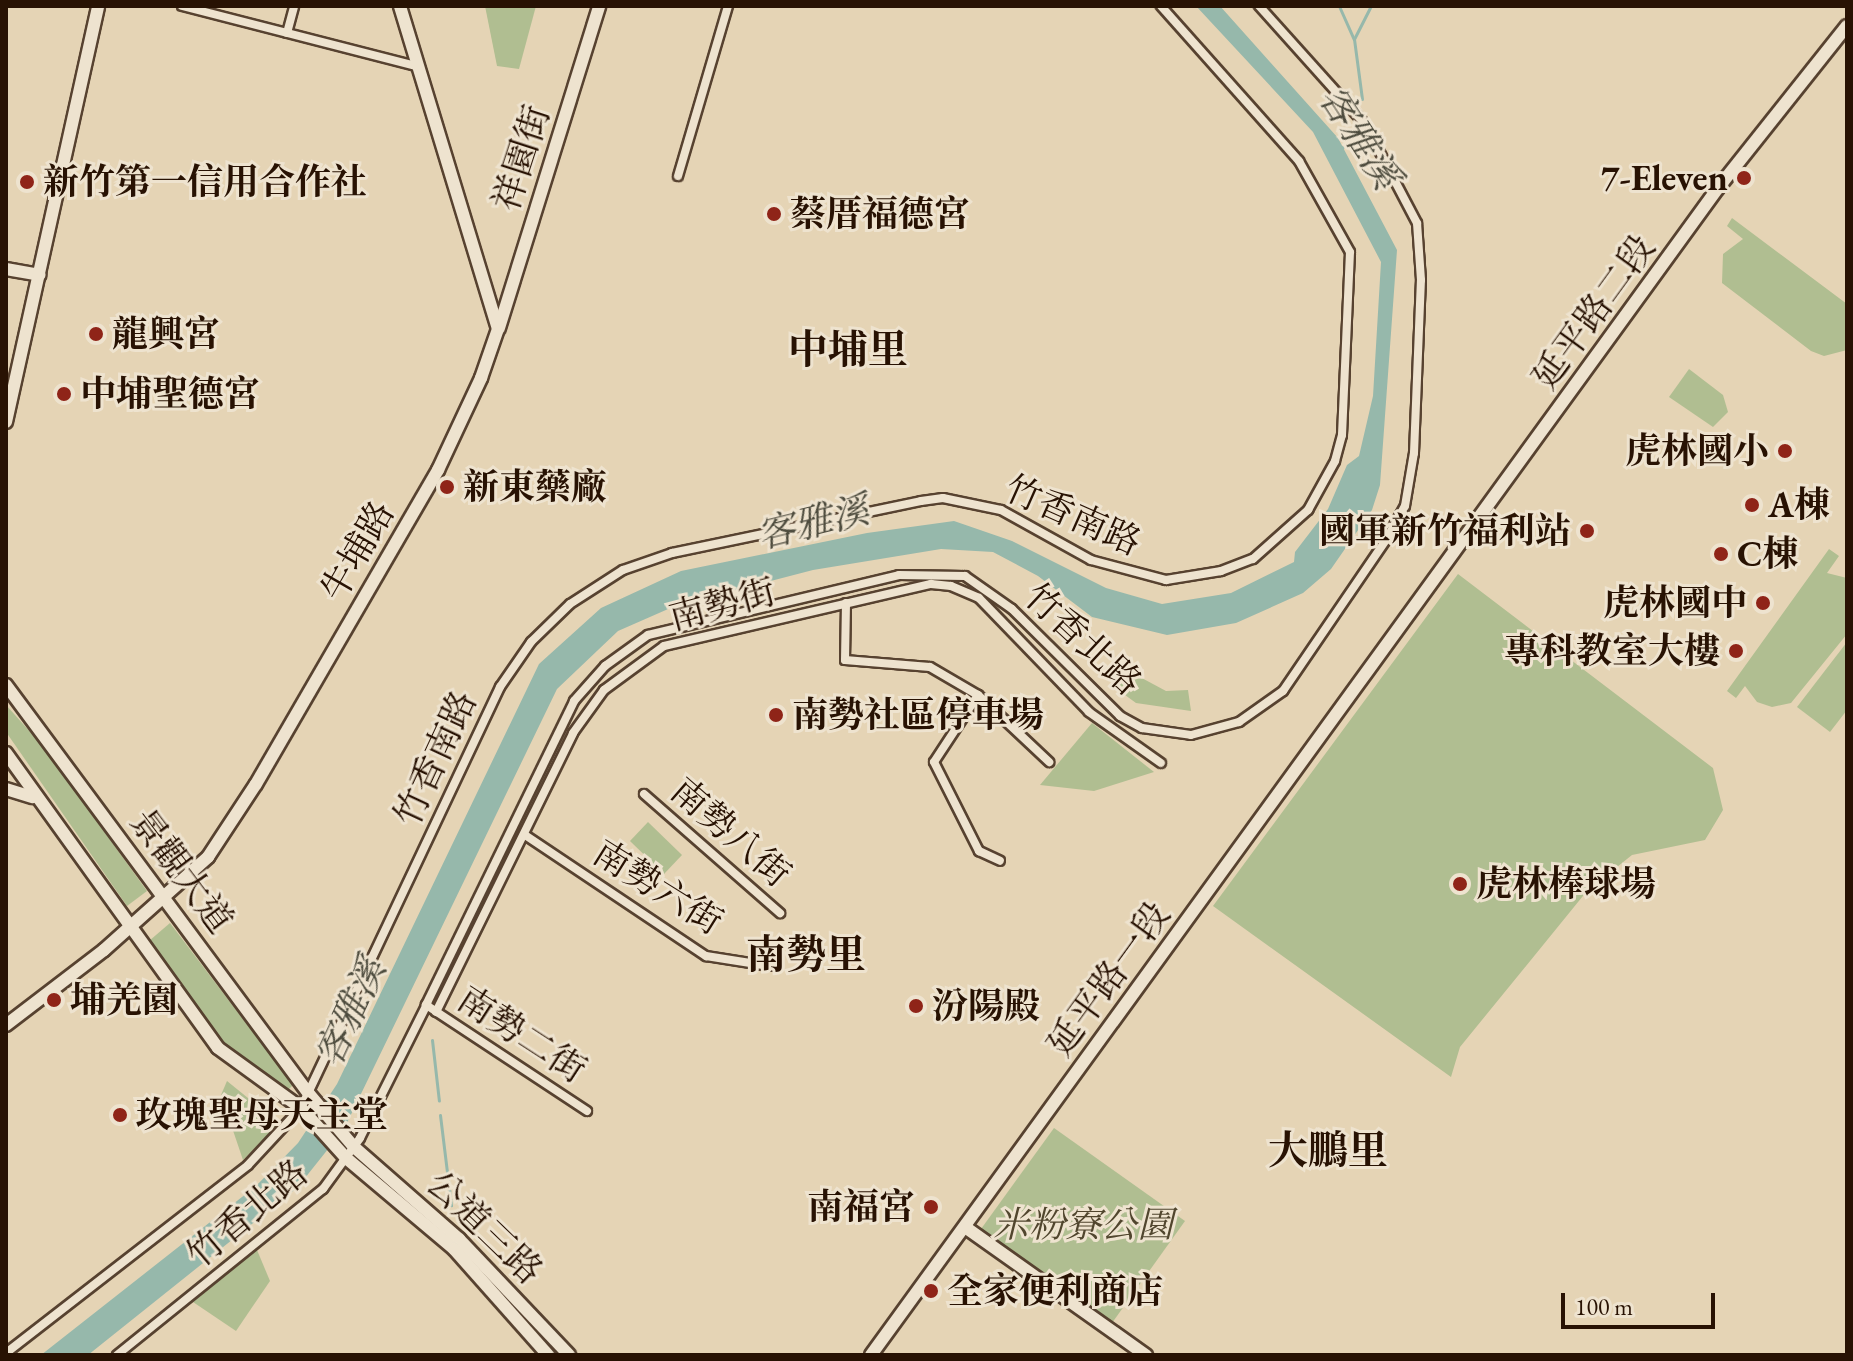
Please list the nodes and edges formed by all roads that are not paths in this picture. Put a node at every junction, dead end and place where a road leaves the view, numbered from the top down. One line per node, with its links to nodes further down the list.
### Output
1 (98, 6): 15 (street)
2 (182, 6): 10 (street)
3 (294, 6): 10 (street)
4 (400, 6): 11 (street)
5 (599, 6): 14 (street, 祥園街)
6 (728, 6): 12 (street)
7 (1161, 6): 38 (street, 竹香南路)
8 (1259, 6): 35 (street, 竹香北路)
9 (1847, 26): 20 (street, 延平路二段)
10 (287, 33): 11 (street)
11 (415, 66): 16 (street)
12 (678, 176)
13 (6, 269): 15 (street)
14 (516, 273): 16 (street); 17 (street, 祥園街)
15 (39, 275): 18 (street)
16 (482, 276): 17 (street)
17 (498, 329): 31 (street, 牛埔路)
18 (6, 422)
19 (846, 603): 22 (street); 25 (street, 南勢街); 29 (street, 南勢街)
20 (1395, 638): 43 (street, 延平路一段)
21 (6, 685): 31 (street, 景觀大道)
22 (978, 695): 24 (street); 30 (street)
23 (6, 753): 28 (street, 景觀大道)
24 (1049, 762)
25 (1161, 763)
26 (6, 789): 28 (street)
27 (644, 794): 32 (street, 南勢八街)
28 (34, 797): 33 (street, 景觀大道)
29 (525, 835): 34 (street, 南勢六街); 36 (street, 南勢街)
30 (1000, 861)
31 (164, 900): 33 (street, 牛埔路); 38 (street, 景觀大道)
32 (780, 913)
33 (131, 926): 37 (street, 牛埔路); 39 (street, 景觀大道)
34 (769, 966)
35 (426, 1004): 36 (street, 南勢二街); 41 (street, 竹香北路)
36 (436, 1012): 40 (street, 南勢二街)
37 (6, 1025)
38 (309, 1094): 39 (street, 竹香南路); 41 (street, 景觀大道)
39 (301, 1108): 42 (street, 景觀大道); 44 (street, 竹香南路)
40 (587, 1111)
41 (354, 1147): 42 (street, 竹香北路); 48 (street, 公道三路)
42 (346, 1158): 46 (street, 竹香北路); 47 (street, 公道三路)
43 (965, 1227): 45 (street); 49 (street, 延平路一段)
44 (6, 1353)
45 (1145, 1354)
46 (117, 1355)
47 (548, 1355)
48 (569, 1355)
49 (871, 1355)

